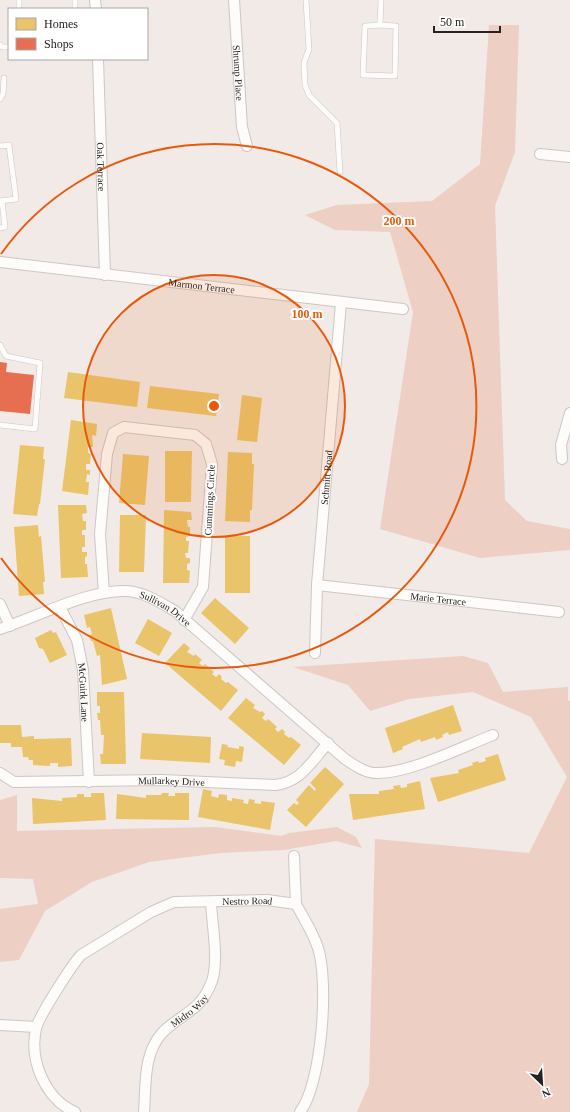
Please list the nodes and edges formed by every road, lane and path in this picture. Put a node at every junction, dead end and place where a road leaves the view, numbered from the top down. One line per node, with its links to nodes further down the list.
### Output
1 (234, 0): 9 (street, Shrump Place)
2 (306, 0): 12 (lane)
3 (381, 0): 4 (lane)
4 (380, 25): 4 (lane)
5 (98, 60): 16 (street, Oak Terrace)
6 (4, 78): 7 (lane)
7 (0, 99)
8 (0, 146): 13 (lane)
9 (247, 146)
10 (540, 154): 11 (street)
11 (570, 157)
12 (340, 172)
13 (1, 201): 14 (lane)
14 (0, 228)
15 (0, 263): 16 (street, Marmon Terrace)
16 (105, 275): 17 (street, Marmon Terrace)
17 (341, 303): 18 (street, Marmon Terrace); 23 (street, Schmitt Road)
18 (403, 309)
19 (0, 345): 21 (lane)
20 (570, 413): 22 (street)
21 (0, 425)
22 (562, 459)
23 (317, 585): 27 (street, Marie Terrace); 31 (street, Schmitt Road)
24 (104, 593): 26 (street, Sullivan Drive); 28 (street, Sullivan Drive); 28 (street, Cummings Circle)
25 (0, 604): 29 (street)
26 (60, 607): 29 (street, Sullivan Drive); 35 (street, McGuirk Lane)
27 (559, 612)
28 (184, 620): 33 (street, Sullivan Drive)
29 (10, 626): 30 (street, Sullivan Drive)
30 (0, 629)
31 (315, 653)
32 (493, 735): 33 (street)
33 (328, 743): 35 (street, Mullarkey Drive)
34 (0, 773): 35 (street, Mullarkey Drive)
35 (89, 782)
36 (294, 856): 38 (street)
37 (211, 902): 38 (street, Nestro Road); 40 (street, Nestro Road); 42 (street, Midro Way)
38 (296, 904): 43 (street)
39 (0, 1025): 40 (street)
40 (36, 1027): 41 (street, Nestro Road)
41 (75, 1112)
42 (144, 1112)
43 (300, 1112)

